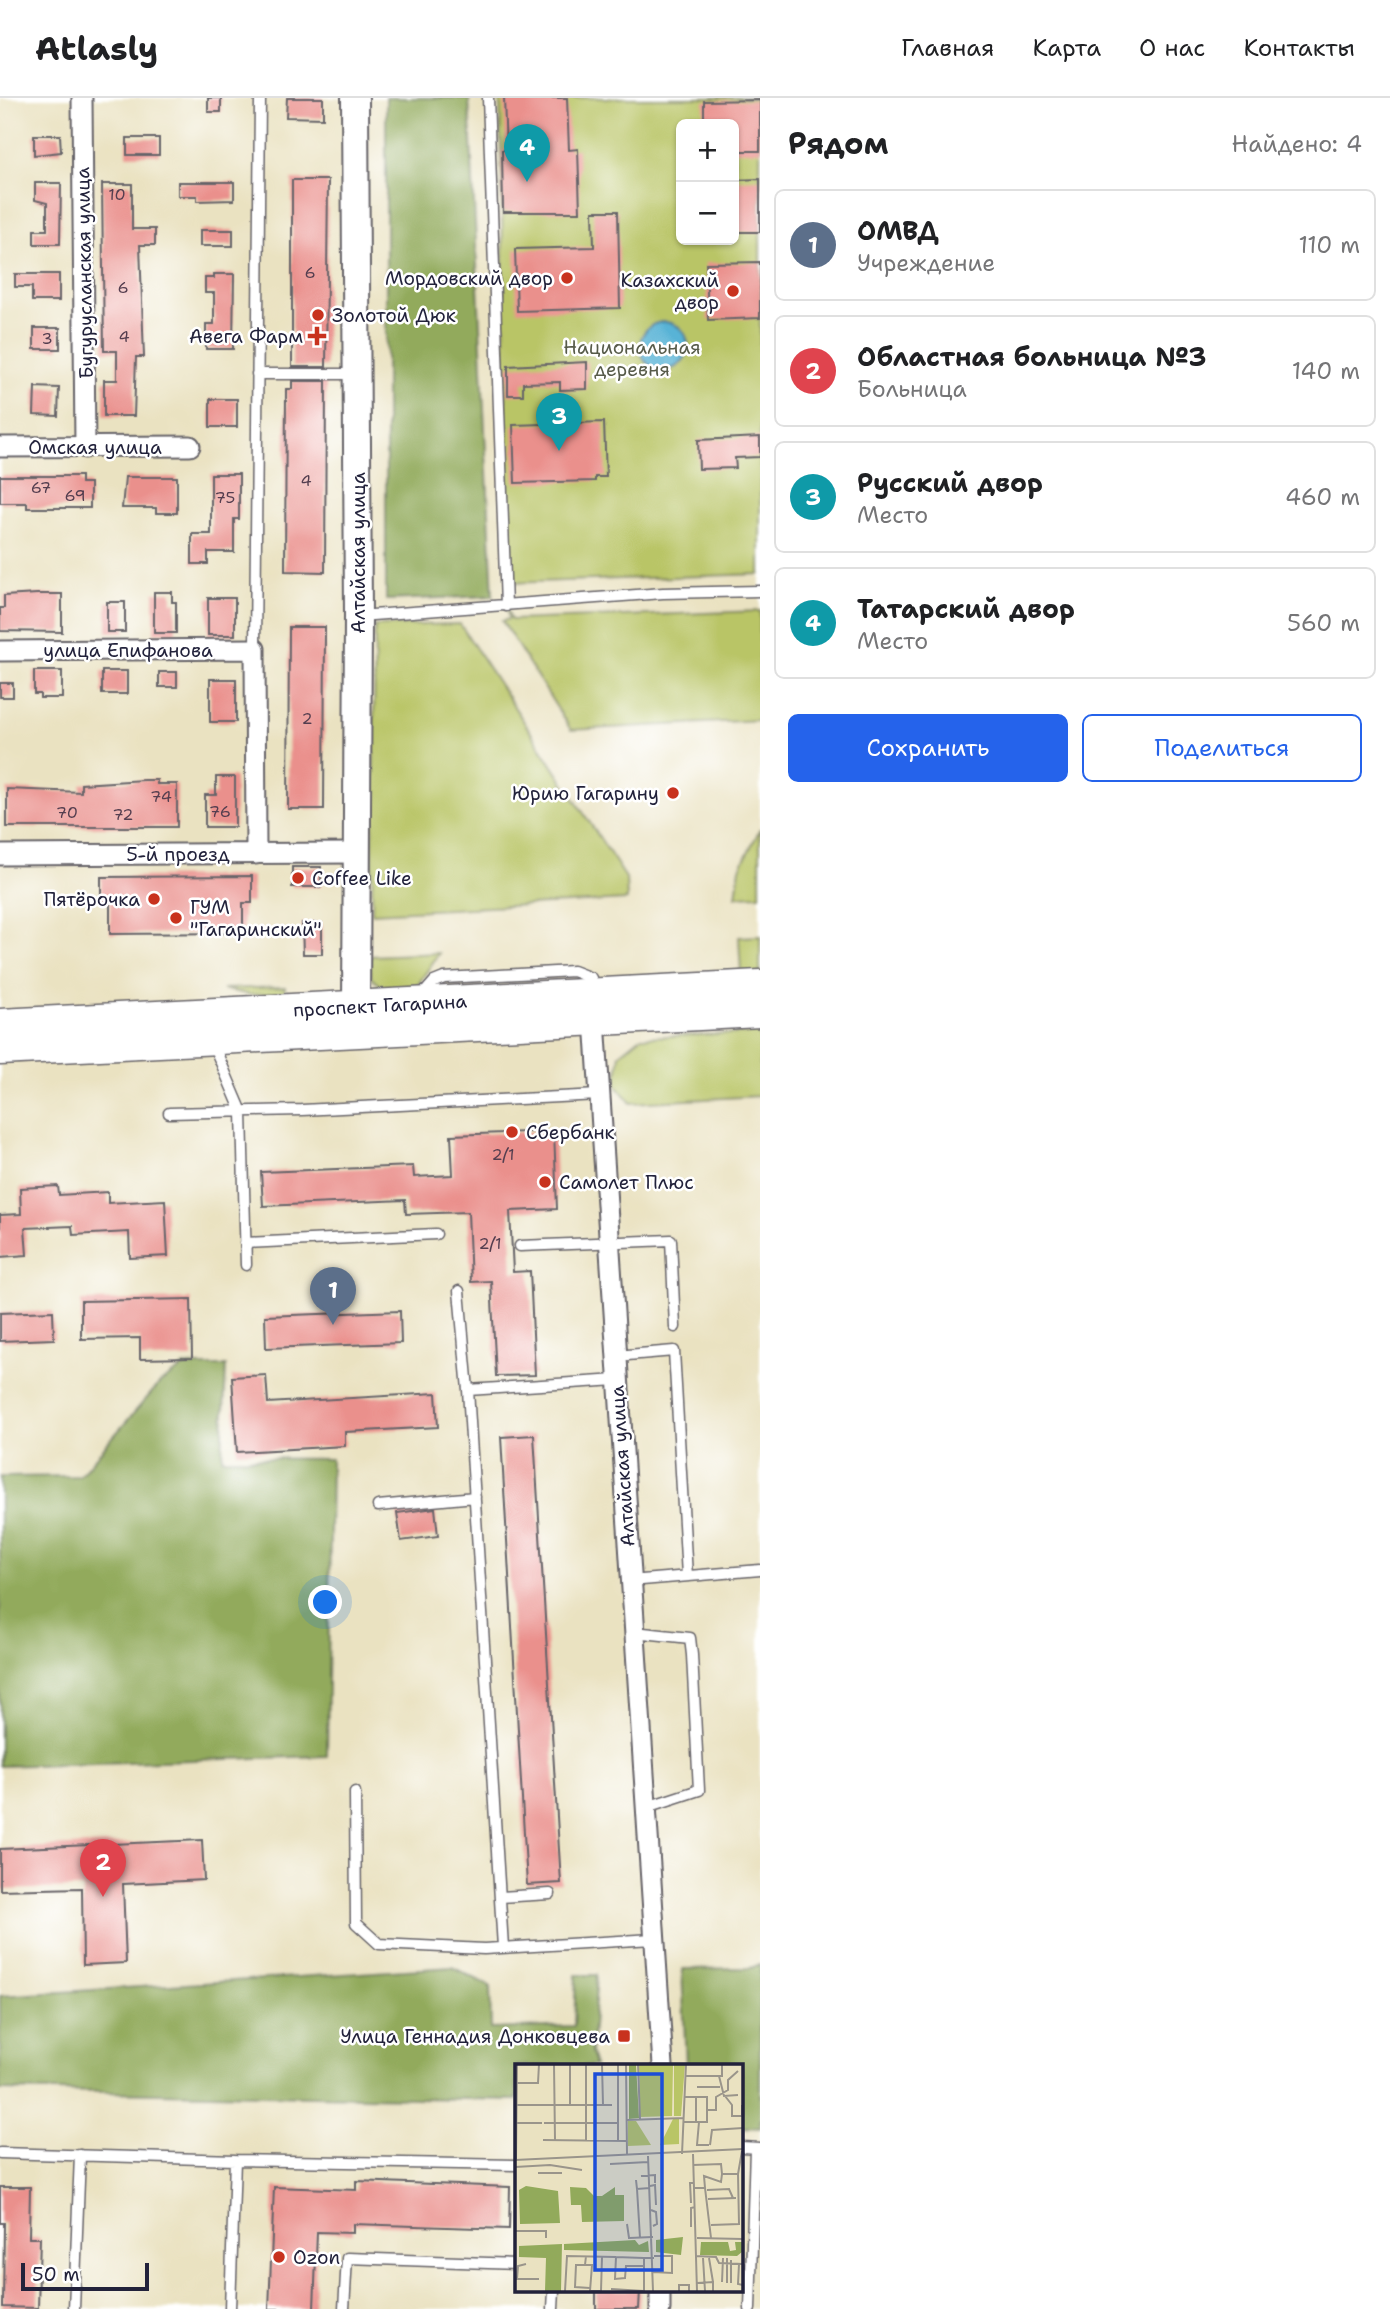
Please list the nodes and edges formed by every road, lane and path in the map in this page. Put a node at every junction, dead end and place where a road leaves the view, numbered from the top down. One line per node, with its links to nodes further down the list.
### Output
1 (82, 98): 9 (street, Бугурусланская улица)
2 (260, 98): 5 (lane)
3 (355, 98): 6 (street, Алтайская улица)
4 (488, 98): 11 (lane)
5 (257, 374): 6 (lane); 13 (lane)
6 (356, 374): 12 (street, Алтайская улица)
7 (190, 446): 9 (street, Омская улица)
8 (0, 447): 9 (street, Омская улица)
9 (85, 447)
10 (760, 591): 11 (lane)
11 (506, 606): 12 (lane)
12 (358, 615): 15 (street, Алтайская улица)
13 (255, 649): 14 (street, улица Епифанова); 16 (street)
14 (0, 651)
15 (356, 853): 16 (street, 5-й проезд); 21 (street, Алтайская улица)
16 (256, 854): 17 (street, 5-й проезд)
17 (0, 855)
18 (760, 985): 19 (main road, проспект Гагарина)
19 (595, 1007): 20 (main road, проспект Гагарина); 21 (main road, проспект Гагарина); 21 (main road, проспект Гагарина); 25 (street, Алтайская улица)
20 (760, 1012)
21 (357, 1019): 22 (main road, проспект Гагарина); 23 (main road, проспект Гагарина)
22 (0, 1024)
23 (212, 1039): 24 (main road, проспект Гагарина); 26 (lane)
24 (0, 1050)
25 (599, 1095): 26 (lane); 30 (street, Алтайская улица)
26 (242, 1112): 27 (lane); 29 (lane)
27 (169, 1113)
28 (436, 1234): 29 (lane)
29 (245, 1243): 32 (lane)
30 (608, 1244): 31 (lane); 34 (lane); 35 (street, Алтайская улица)
31 (520, 1247)
32 (246, 1265)
33 (459, 1291): 37 (lane)
34 (675, 1327)
35 (615, 1356): 36 (street, Алтайская улица); 41 (lane)
36 (617, 1380): 37 (lane); 42 (street, Алтайская улица)
37 (467, 1390): 38 (lane)
38 (475, 1497): 39 (lane); 47 (lane)
39 (378, 1506)
40 (760, 1570): 41 (lane)
41 (687, 1576): 42 (lane)
42 (630, 1581): 43 (street, Алтайская улица)
43 (634, 1632): 45 (street, Алтайская улица); 45 (lane)
44 (355, 1792): 49 (lane)
45 (648, 1807): 48 (street, Алтайская улица)
46 (551, 1894): 47 (lane)
47 (500, 1897): 49 (lane)
48 (653, 1939): 49 (lane); 50 (street, Алтайская улица)
49 (503, 1947)
50 (663, 2064)
51 (757, 2148): 60 (lane)
52 (0, 2153): 53 (lane)
53 (80, 2155): 54 (lane); 57 (lane)
54 (235, 2160): 55 (lane); 58 (lane)
55 (515, 2165)
56 (515, 2264): 59 (lane)
57 (74, 2309)
58 (230, 2309)
59 (344, 2309)
60 (750, 2309)

